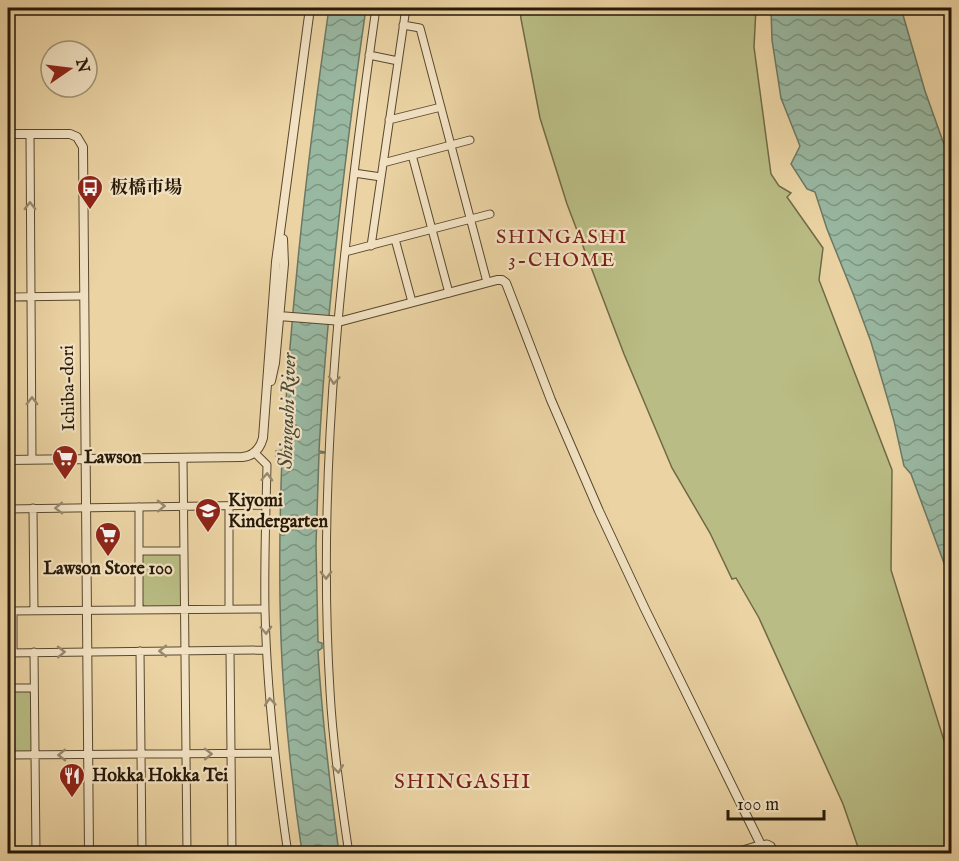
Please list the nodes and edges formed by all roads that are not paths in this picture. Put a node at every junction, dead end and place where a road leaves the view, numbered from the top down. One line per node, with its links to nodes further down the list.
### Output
1 (310, 8): 17 (street)
2 (376, 8): 5 (street)
3 (406, 8): 4 (street)
4 (403, 25): 6 (street); 7 (street)
5 (369, 55): 6 (street); 15 (street)
6 (398, 61): 8 (street)
7 (441, 107): 8 (street); 12 (street)
8 (389, 120): 14 (street)
9 (8, 134): 10 (street, Ichiba-dori)
10 (30, 134): 26 (street, one-way to 10); 27 (street, Ichiba-dori)
11 (470, 140): 12 (street)
12 (451, 145): 13 (street); 19 (street)
13 (412, 155): 14 (street); 20 (street)
14 (383, 163): 16 (street)
15 (354, 173): 16 (street); 23 (street)
16 (381, 177): 22 (street)
17 (282, 214): 30 (street); 32 (street)
18 (490, 214): 19 (street)
19 (471, 219): 20 (street); 24 (street)
20 (432, 229): 21 (street); 25 (street)
21 (395, 239): 22 (street); 29 (street)
22 (371, 246): 23 (street)
23 (345, 252): 31 (street)
24 (488, 282): 25 (street); 70 (street)
25 (449, 293): 29 (street)
26 (31, 296): 27 (street); 28 (street); 35 (street, one-way to 26)
27 (84, 296): 36 (street, Ichiba-dori)
28 (8, 297)
29 (412, 302): 31 (street)
30 (281, 316): 31 (street); 32 (street)
31 (338, 321): 77 (street, one-way to 77)
32 (265, 403): 33 (street)
33 (255, 453): 34 (street); 40 (street, one-way to 33)
34 (183, 458): 36 (street); 38 (street)
35 (32, 459): 36 (street); 37 (street)
36 (86, 459): 43 (street, Ichiba-dori)
37 (8, 460)
38 (184, 506): 39 (street); 41 (street, one-way to 38); 46 (street)
39 (229, 506): 40 (street); 47 (street)
40 (266, 506): 48 (street)
41 (139, 507): 43 (street); 45 (street)
42 (33, 508): 43 (street, one-way to 42); 44 (street); 53 (street)
43 (86, 508): 49 (street, Ichiba-dori)
44 (8, 509)
45 (139, 551): 46 (street); 50 (street)
46 (184, 551): 51 (street)
47 (230, 609): 48 (street); 51 (street)
48 (265, 609): 54 (street, one-way to 54)
49 (87, 610): 50 (street); 53 (street); 59 (street, Ichiba-dori)
50 (139, 610): 51 (street)
51 (184, 610): 56 (street)
52 (10, 611): 53 (street); 60 (street)
53 (33, 611)
54 (266, 650): 57 (street); 64 (street, one-way to 54)
55 (140, 651): 56 (street, one-way to 55); 59 (street); 65 (street)
56 (185, 651): 57 (street); 66 (street)
57 (230, 651): 63 (street)
58 (34, 652): 59 (street, one-way to 59); 60 (street); 62 (street)
59 (88, 652): 69 (street, Ichiba-dori)
60 (10, 653)
61 (8, 688): 62 (street)
62 (34, 688): 68 (street)
63 (231, 753): 64 (street); 66 (street, one-way to 63); 75 (street)
64 (274, 753): 76 (street)
65 (141, 754): 66 (street); 69 (street); 73 (street)
66 (186, 754): 74 (street)
67 (8, 755): 68 (street)
68 (35, 755): 69 (street, one-way to 68); 71 (street)
69 (88, 755): 72 (street, Ichiba-dori)
70 (761, 845): 78 (street); 79 (street)
71 (36, 854)
72 (89, 854)
73 (142, 854)
74 (187, 854)
75 (232, 854)
76 (288, 854)
77 (349, 854)
78 (731, 854)
79 (775, 854)

